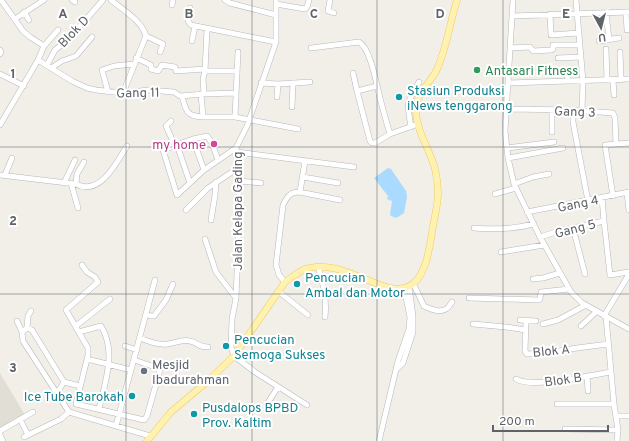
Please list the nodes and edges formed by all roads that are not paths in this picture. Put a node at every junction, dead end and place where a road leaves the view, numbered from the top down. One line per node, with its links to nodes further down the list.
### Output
1 (1, 0): 21 (street)
2 (43, 0): 13 (street)
3 (103, 0): 50 (street, Blok D)
4 (112, 0): 28 (street)
5 (225, 0): 19 (street)
6 (309, 0): 11 (street)
7 (330, 0): 15 (street)
8 (457, 0): 87 (main road)
9 (514, 0): 20 (street)
10 (576, 0): 16 (street)
11 (276, 2): 19 (street, Jalan Kelapa Gading)
12 (190, 8): 23 (street)
13 (24, 12): 21 (street); 22 (street)
14 (627, 12): 17 (street); 26 (street)
15 (334, 13)
16 (577, 13): 17 (street); 18 (street); 27 (street)
17 (606, 13): 31 (street)
18 (550, 14): 20 (street); 27 (street)
19 (276, 15): 34 (street, Jalan Kelapa Gading)
20 (512, 16): 38 (street)
21 (15, 19): 36 (street)
22 (29, 20)
23 (195, 26): 24 (street); 32 (street)
24 (207, 29): 34 (street); 51 (street)
25 (58, 30): 36 (street)
26 (627, 30)
27 (579, 33): 35 (street)
28 (146, 36): 41 (street); 46 (street)
29 (92, 37): 50 (street)
30 (619, 38): 31 (street)
31 (609, 39): 33 (street)
32 (192, 41)
33 (599, 41)
34 (276, 42): 64 (street, Jalan Kelapa Gading)
35 (580, 45): 38 (street); 45 (street)
36 (44, 46): 48 (street)
37 (311, 48): 69 (street)
38 (510, 48): 66 (street)
39 (606, 49): 57 (street)
40 (0, 50): 44 (street)
41 (160, 52)
42 (238, 52): 52 (street)
43 (620, 52): 59 (street)
44 (0, 54)
45 (581, 57): 47 (street); 60 (street)
46 (136, 58): 49 (street); 51 (street)
47 (558, 58)
48 (38, 60): 50 (street, Gang 11); 68 (street)
49 (134, 64): 71 (street); 72 (street)
50 (49, 66): 71 (street, Gang 11)
51 (205, 70): 52 (street); 74 (street)
52 (236, 71): 73 (street)
53 (567, 71): 63 (street)
54 (353, 73): 70 (street)
55 (0, 74): 68 (street)
56 (629, 79): 59 (street)
57 (607, 80): 58 (street); 60 (street)
58 (613, 80): 59 (street); 76 (street)
59 (621, 80)
60 (583, 81): 63 (street); 82 (street)
61 (310, 82): 65 (street)
62 (419, 82): 89 (street)
63 (568, 82): 66 (street)
64 (261, 83): 67 (street); 85 (street, Jalan Kelapa Gading)
65 (293, 83): 67 (street); 78 (street)
66 (508, 83): 79 (street)
67 (278, 84): 77 (street)
68 (24, 86): 88 (street)
69 (376, 86): 70 (street); 92 (street)
70 (357, 91): 92 (street)
71 (108, 92): 72 (street, Gang 11)
72 (123, 93): 75 (street, Gang 11)
73 (235, 93): 74 (street, Gang 11); 84 (street)
74 (202, 94): 75 (street, Gang 11); 83 (street)
75 (182, 96): 83 (street)
76 (614, 96)
77 (277, 97)
78 (292, 107)
79 (506, 109): 80 (street, Gang 3); 99 (street)
80 (552, 110): 81 (street, Gang 3); 91 (street)
81 (573, 110): 82 (street, Gang 3); 128 (street)
82 (582, 111): 96 (street, Gang 3)
83 (203, 117): 84 (street)
84 (235, 117): 85 (street)
85 (248, 120): 90 (street); 101 (street, Jalan Kelapa Gading)
86 (171, 121): 97 (street)
87 (418, 124): 89 (street); 151 (main road)
88 (0, 125)
89 (411, 127): 92 (street)
90 (298, 129)
91 (552, 132)
92 (390, 134)
93 (193, 139): 97 (street); 105 (street); 110 (street)
94 (554, 142): 99 (street)
95 (629, 143): 96 (street)
96 (616, 144): 125 (street)
97 (176, 145): 117 (street); 117 (street)
98 (127, 146): 120 (street)
99 (507, 148): 103 (street)
100 (563, 148): 103 (street)
101 (237, 150): 105 (street); 106 (street); 109 (street, Jalan Kelapa Gading)
102 (12, 158): 112 (street)
103 (508, 158): 121 (street)
104 (75, 160): 116 (street)
105 (218, 160): 110 (street)
106 (304, 161): 108 (street); 113 (street)
107 (84, 162): 120 (street)
108 (354, 167)
109 (238, 168): 114 (street, Jalan Kelapa Gading); 115 (street)
110 (204, 170): 117 (street)
111 (550, 174): 121 (street)
112 (3, 175): 116 (street)
113 (303, 177): 119 (street); 122 (street)
114 (239, 181): 118 (street); 154 (street, Jalan Kelapa Gading)
115 (216, 182): 130 (street); 133 (street)
116 (64, 183): 120 (street)
117 (190, 183)
118 (261, 183)
119 (338, 183)
120 (74, 184): 129 (street)
121 (515, 186): 124 (street); 132 (street)
122 (300, 192): 127 (street); 149 (street)
123 (628, 193): 125 (street, Gang 4); 131 (street)
124 (495, 194)
125 (613, 196): 126 (street, Gang 4)
126 (602, 198): 128 (street, Gang 4); 134 (street)
127 (340, 200)
128 (588, 201): 132 (street, Gang 4)
129 (78, 208)
130 (186, 210)
131 (629, 210)
132 (527, 212): 135 (street)
133 (211, 220)
134 (604, 221): 137 (street, Gang 5); 145 (street, Gang 5)
135 (534, 224): 136 (street); 138 (street)
136 (474, 228)
137 (573, 228): 138 (street, Gang 5); 146 (street)
138 (540, 237): 140 (street)
139 (205, 239): 154 (street)
140 (544, 245): 141 (street); 144 (street)
141 (501, 252)
142 (82, 265): 171 (street)
143 (318, 266): 149 (main road); 151 (main road); 164 (street)
144 (560, 273): 147 (street); 152 (street)
145 (629, 273): 163 (street)
146 (586, 274)
147 (533, 278)
148 (155, 280): 161 (street)
149 (285, 282): 153 (main road)
150 (173, 284): 161 (street)
151 (408, 286): 157 (street); 214 (street)
152 (569, 289): 155 (street); 158 (street)
153 (278, 291): 162 (street); 183 (main road)
154 (236, 298): 183 (street, Jalan Kelapa Gading)
155 (469, 298)
156 (110, 299): 171 (street)
157 (452, 302)
158 (586, 305): 160 (street); 170 (street)
159 (30, 311): 173 (street)
160 (596, 311): 163 (street); 172 (street)
161 (146, 314): 178 (street)
162 (308, 315)
163 (605, 316): 174 (street); 179 (street)
164 (325, 317)
165 (520, 320): 167 (street)
166 (17, 321): 176 (street)
167 (526, 321): 168 (street); 175 (street, Blok A)
168 (536, 321)
169 (474, 324): 175 (street)
170 (543, 324)
171 (76, 326): 177 (street)
172 (580, 326)
173 (28, 328): 176 (street); 191 (street)
174 (629, 329)
175 (526, 330): 179 (street, Blok A)
176 (22, 332): 195 (street)
177 (80, 332): 184 (street); 186 (street)
178 (140, 338): 181 (street); 182 (street)
179 (608, 344): 188 (street)
180 (124, 346): 182 (street)
181 (208, 347)
182 (137, 350): 185 (street)
183 (234, 356): 193 (street); 212 (main road)
184 (87, 359): 186 (street); 192 (street)
185 (134, 360): 187 (street); 203 (street)
186 (109, 365): 187 (street); 200 (street)
187 (131, 370): 203 (street)
188 (611, 372): 189 (street, Blok B); 198 (street)
189 (587, 376): 190 (street, Blok B); 194 (street)
190 (516, 379)
191 (64, 382): 192 (street); 195 (street)
192 (80, 386): 200 (street)
193 (278, 387): 196 (street); 199 (street)
194 (588, 391)
195 (57, 393): 202 (street)
196 (267, 404)
197 (557, 404): 198 (street)
198 (614, 404): 204 (street)
199 (307, 405)
200 (98, 409): 203 (street)
201 (33, 412): 206 (street)
202 (69, 412): 206 (street); 207 (street)
203 (120, 414): 207 (street)
204 (616, 416): 205 (street); 209 (street)
205 (629, 416)
206 (20, 420): 210 (street)
207 (116, 426): 212 (street)
208 (565, 429): 209 (street)
209 (618, 430): 215 (street)
210 (0, 431)
211 (0, 435): 213 (street)
212 (148, 438)
213 (3, 441)
214 (379, 441)
215 (618, 441)

